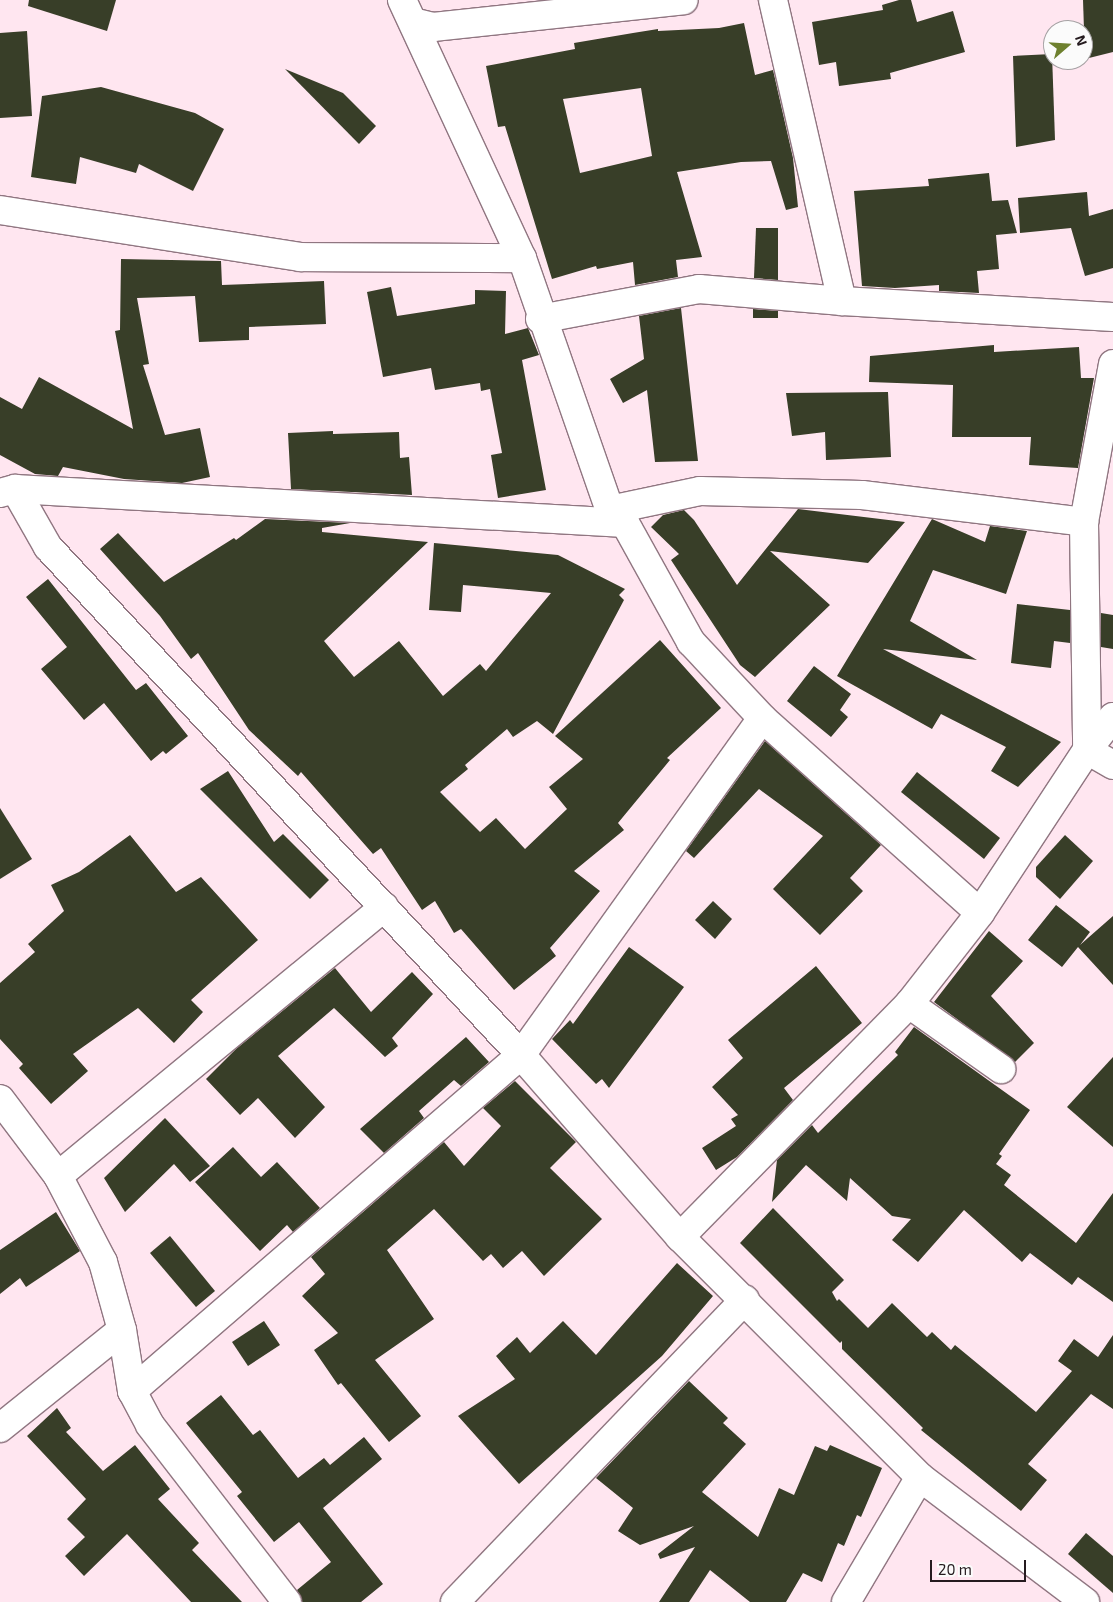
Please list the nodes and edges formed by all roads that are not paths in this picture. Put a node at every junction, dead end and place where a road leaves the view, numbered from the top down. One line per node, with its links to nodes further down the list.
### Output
1 (684, 0): 3 (street)
2 (773, 0): 6 (street)
3 (407, 11): 5 (street)
4 (0, 210): 5 (street)
5 (522, 258): 8 (street)
6 (842, 301): 7 (street); 8 (street)
7 (1113, 317)
8 (540, 319): 11 (street)
9 (1113, 364): 12 (street)
10 (8, 491): 11 (street); 17 (street)
11 (617, 517): 12 (street); 14 (street)
12 (1084, 522): 15 (street)
13 (1113, 717): 15 (street)
14 (762, 718): 18 (street); 20 (street)
15 (1087, 750): 16 (street); 18 (street)
16 (1113, 765)
17 (384, 907): 20 (street); 23 (street)
18 (980, 913): 19 (street)
19 (909, 1004): 21 (street); 24 (street)
20 (521, 1055): 24 (street); 27 (street)
21 (1002, 1069)
22 (0, 1099): 23 (street)
23 (58, 1176): 26 (street)
24 (680, 1237): 25 (street)
25 (745, 1300): 29 (street); 31 (street)
26 (122, 1330): 27 (street); 28 (street)
27 (132, 1391): 30 (street)
28 (0, 1428)
29 (920, 1477): 32 (street); 33 (street)
30 (287, 1602)
31 (455, 1602)
32 (846, 1602)
33 (1085, 1602)

